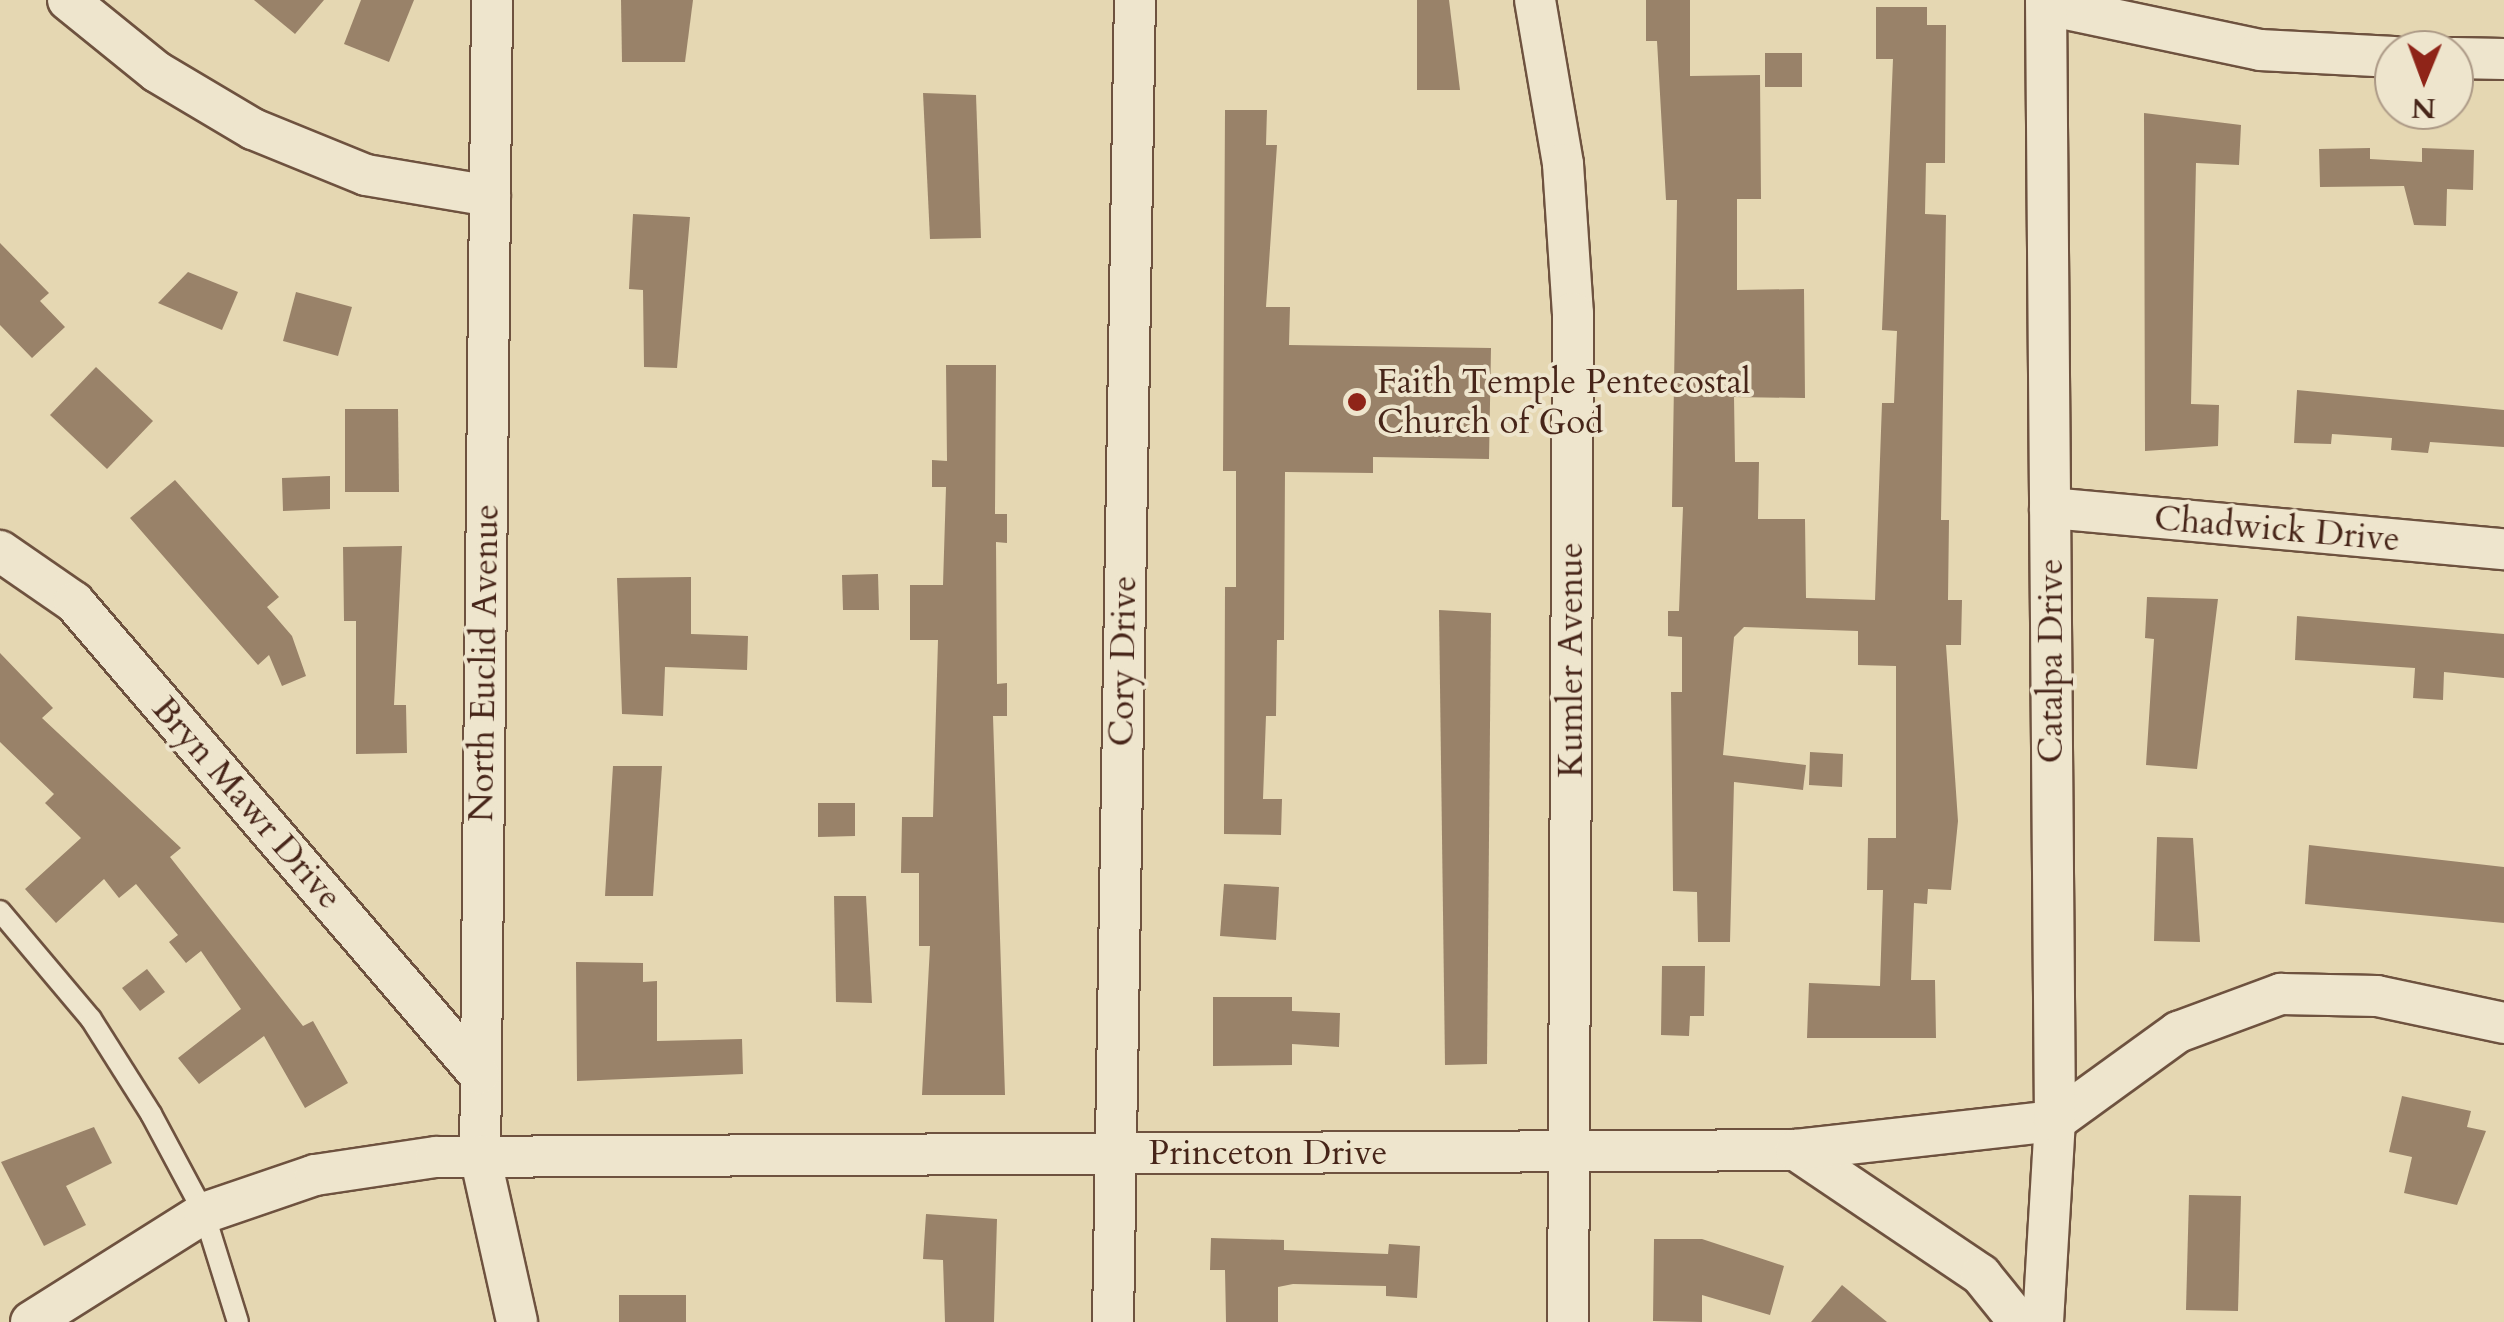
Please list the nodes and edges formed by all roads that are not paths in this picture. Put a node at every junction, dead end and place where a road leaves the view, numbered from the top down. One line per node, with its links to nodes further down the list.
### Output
1 (68, 0): 9 (street)
2 (492, 0): 9 (street, North Euclid Avenue)
3 (1135, 0): 19 (street, Cory Drive)
4 (1536, 0): 18 (street, Kumler Avenue)
5 (2046, 2): 6 (street); 10 (street, Catalpa Drive)
6 (2374, 56)
7 (2474, 59): 8 (street)
8 (2504, 60)
9 (490, 196): 15 (street, North Euclid Avenue)
10 (2050, 508): 11 (street, Chadwick Drive); 16 (street, Catalpa Drive)
11 (2504, 549)
12 (0, 551): 15 (street, Bryn Mawr Drive)
13 (0, 911): 21 (lane)
14 (2504, 1023): 16 (street, Princeton Drive)
15 (480, 1074): 20 (street, North Euclid Avenue)
16 (2055, 1121): 17 (street, Princeton Drive); 28 (street, Catalpa Drive)
17 (1796, 1150): 18 (street, Princeton Drive); 27 (street)
18 (1568, 1151): 19 (street, Princeton Drive); 26 (street, Kumler Avenue)
19 (1114, 1153): 20 (street, Princeton Drive); 25 (street, Cory Drive)
20 (480, 1156): 21 (street, Princeton Drive); 24 (street, North Euclid Avenue)
21 (204, 1213): 22 (street, Princeton Drive); 23 (lane)
22 (31, 1322)
23 (238, 1322)
24 (516, 1322)
25 (1113, 1322)
26 (1568, 1322)
27 (2019, 1322)
28 (2043, 1322)

